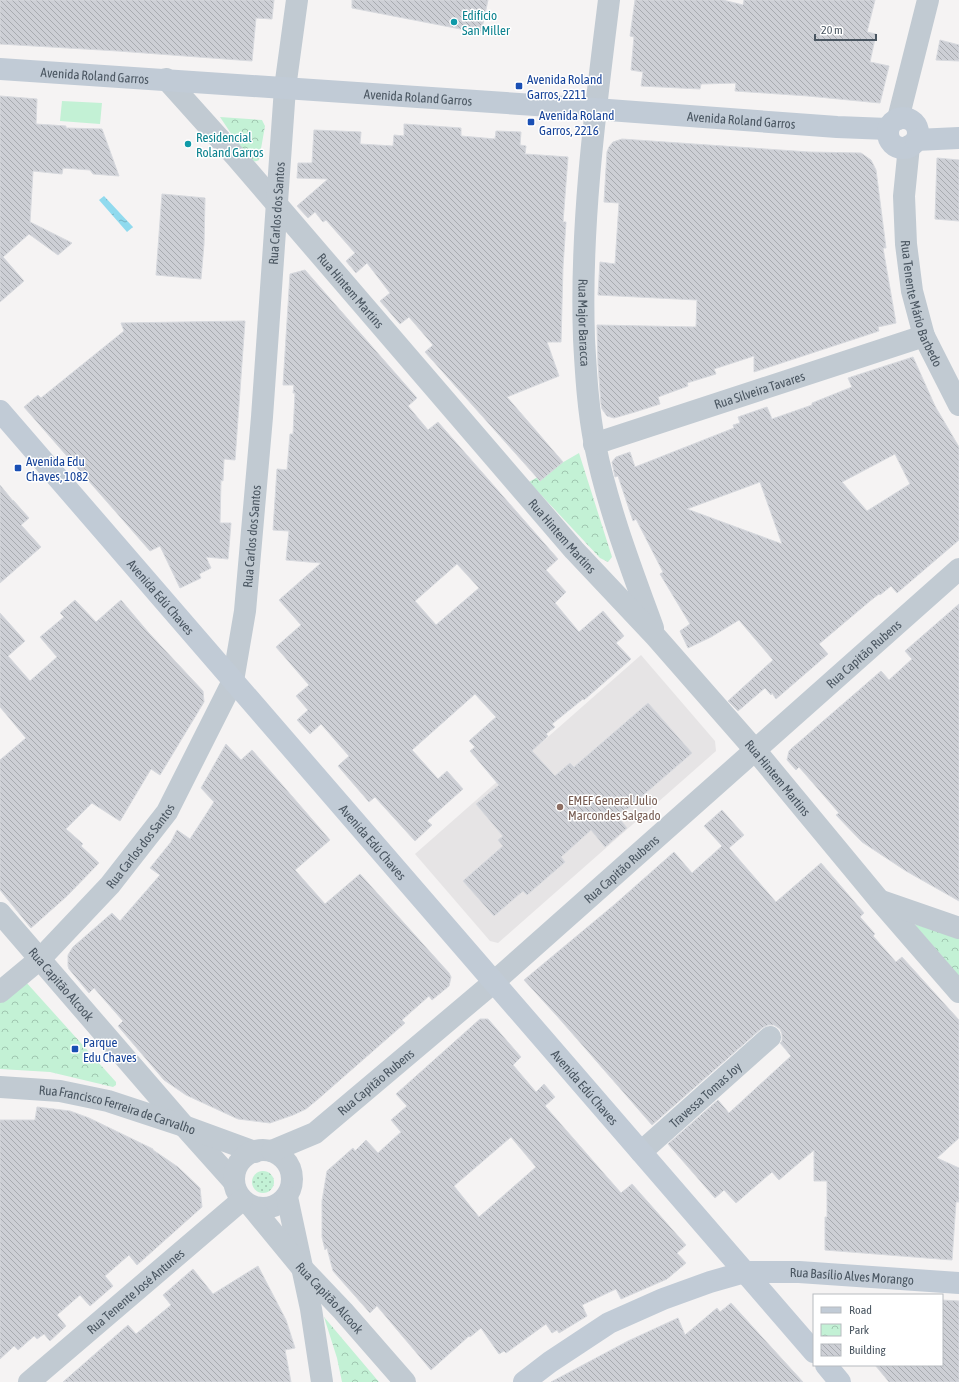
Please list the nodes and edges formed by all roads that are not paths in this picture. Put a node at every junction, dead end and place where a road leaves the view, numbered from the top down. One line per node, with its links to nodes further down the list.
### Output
1 (297, 0): 6 (street, Rua Carlos dos Santos)
2 (609, 0): 7 (street, Rua Major Baracca)
3 (928, 0): 8 (street, Rua Tenente Mário Barbedo)
4 (0, 69): 5 (street, Avenida Roland Garros)
5 (166, 79): 6 (street, Avenida Roland Garros); 10 (street, Rua Hintem Martins)
6 (285, 88): 7 (street, Avenida Roland Garros); 10 (street, Rua Carlos dos Santos)
7 (595, 109): 8 (street, Avenida Roland Garros); 14 (street, Rua Major Baracca)
8 (903, 134): 9 (street, Avenida Roland Garros); 11 (street, Rua Tenente Mário Barbedo)
9 (959, 136)
10 (277, 206): 16 (street, Rua Hintem Martins); 17 (street, Rua Carlos dos Santos)
11 (924, 336): 12 (street, Rua Tenente Mário Barbedo); 14 (street, Rua Silveira Tavares)
12 (959, 405)
13 (0, 411): 17 (street, Avenida Edú Chaves)
14 (594, 444): 16 (street, Rua Major Baracca)
15 (959, 569): 18 (street, Rua Capitão Rubens)
16 (656, 637): 18 (street, Rua Hintem Martins)
17 (233, 681): 22 (street, Rua Carlos dos Santos); 23 (street, Avenida Edú Chaves)
18 (755, 750): 19 (street, Rua Hintem Martins); 23 (street, Rua Capitão Rubens)
19 (880, 901): 21 (street); 25 (street, Rua Hintem Martins)
20 (0, 912): 22 (street, Rua Capitão Alcook)
21 (959, 928)
22 (41, 958): 24 (street, Rua Carlos dos Santos); 28 (street, Rua Capitão Alcook)
23 (494, 982): 29 (street, Rua Capitão Rubens); 31 (street, Avenida Edú Chaves)
24 (0, 992)
25 (959, 992)
26 (770, 1037): 31 (street, Travessa Tomas Joy)
27 (0, 1086): 28 (street, Rua Francisco Ferreira de Carvalho)
28 (184, 1126): 30 (street, Rua Capitão Alcook); 33 (street, Rua Francisco Ferreira de Carvalho)
29 (315, 1133): 30 (street, Rua Capitão Rubens); 32 (street, Rua Capitão Rubens)
30 (264, 1151): 32 (street); 33 (street)
31 (641, 1152): 35 (street, Avenida Edú Chaves)
32 (290, 1187): 33 (street); 34 (street, Rua Capitão Alcook)
33 (243, 1196): 34 (street, Rua Francisco Ferreira de Carvalho); 39 (street, Rua Tenente José Antunes)
34 (302, 1268): 40 (street, Rua Francisco Ferreira de Carvalho); 41 (street, Rua Capitão Alcook)
35 (745, 1272): 36 (street, Rua Basílio Alves Morango); 37 (street, Avenida Edú Chaves); 42 (street)
36 (959, 1283)
37 (813, 1351)
38 (827, 1366): 43 (street)
39 (29, 1382)
40 (322, 1382)
41 (405, 1382)
42 (524, 1382)
43 (840, 1382)

